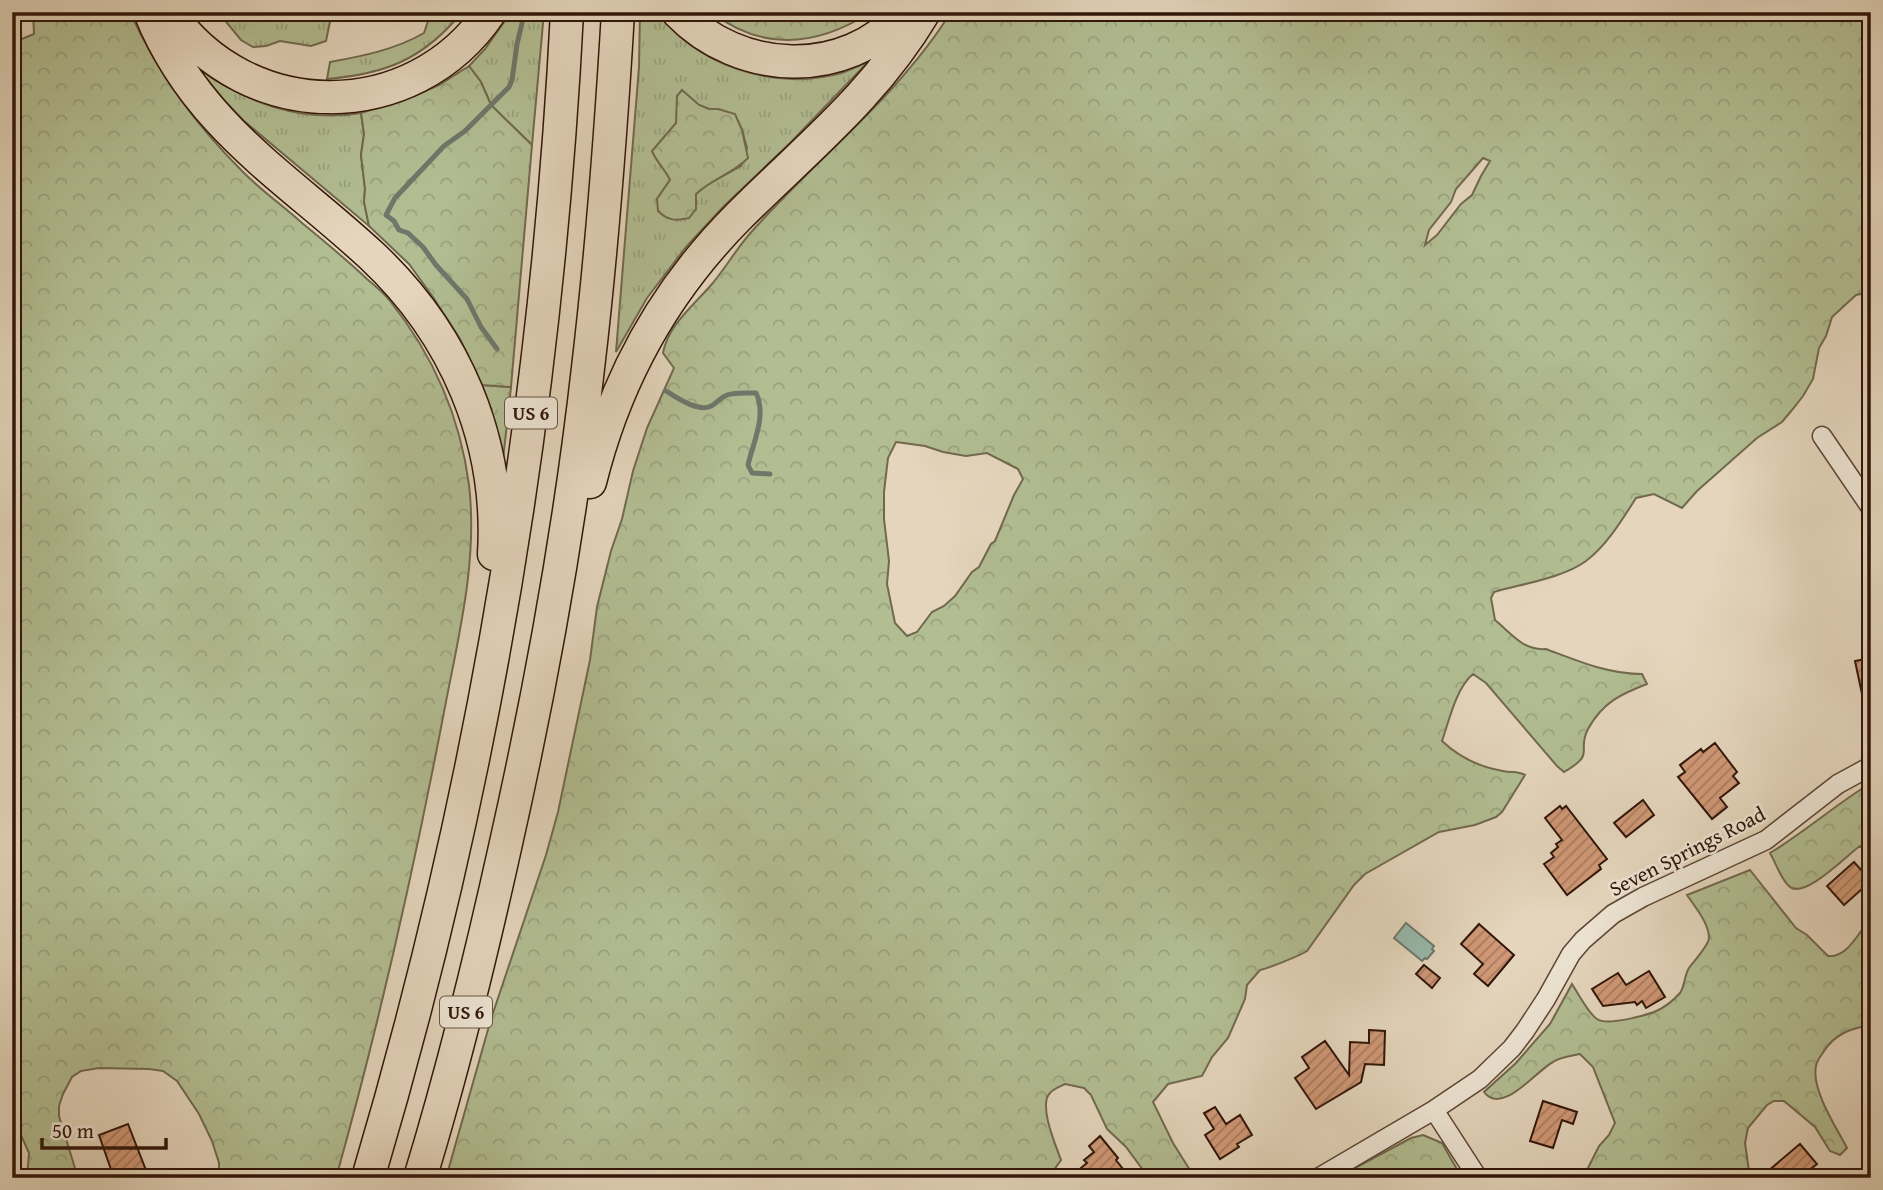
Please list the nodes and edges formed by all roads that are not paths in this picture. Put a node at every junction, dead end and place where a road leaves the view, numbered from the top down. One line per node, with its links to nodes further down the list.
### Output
1 (150, 12): 13 (highway)
2 (169, 12): 3 (highway)
3 (490, 12)
4 (567, 12): 13 (highway, US 6)
5 (618, 12): 11 (highway, US 6)
6 (678, 12): 7 (highway)
7 (905, 12)
8 (924, 12): 11 (highway)
9 (1822, 436): 10 (street)
10 (1871, 508)
11 (543, 669): 16 (highway, US 6)
12 (1871, 766): 14 (street, Seven Springs Road)
13 (463, 811): 15 (highway, US 6)
14 (1434, 1110): 17 (street, Seven Springs Road); 18 (street)
15 (368, 1178)
16 (420, 1178)
17 (1318, 1178)
18 (1478, 1178)

